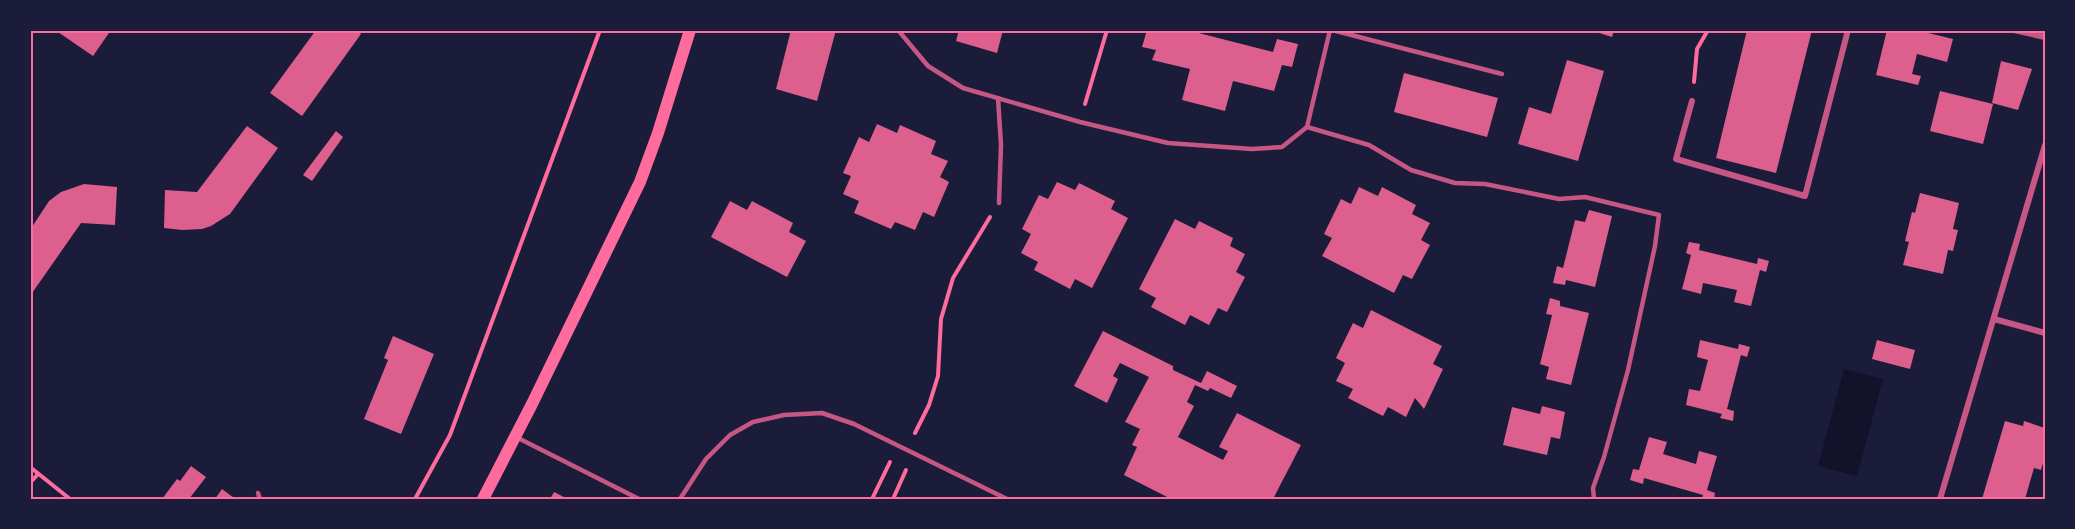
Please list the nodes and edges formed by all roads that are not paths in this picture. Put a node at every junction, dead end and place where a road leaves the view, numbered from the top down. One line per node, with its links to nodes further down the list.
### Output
1 (690, 30): 15 (main road)
2 (898, 30): 8 (lane)
3 (1331, 30): 7 (lane); 10 (lane)
4 (1848, 30): 9 (street)
5 (2014, 30): 6 (street)
6 (2045, 37)
7 (1502, 74)
8 (998, 98): 10 (lane); 12 (lane)
9 (1692, 101)
10 (1307, 127): 22 (lane)
11 (2045, 145): 13 (street)
12 (999, 203)
13 (1994, 319): 14 (street); 23 (street)
14 (2045, 333)
15 (515, 436): 18 (main road); 19 (lane)
16 (258, 493): 17 (lane)
17 (260, 499)
18 (483, 499)
19 (639, 499)
20 (680, 499): 21 (lane)
21 (1007, 499)
22 (1594, 499)
23 (1940, 499)

